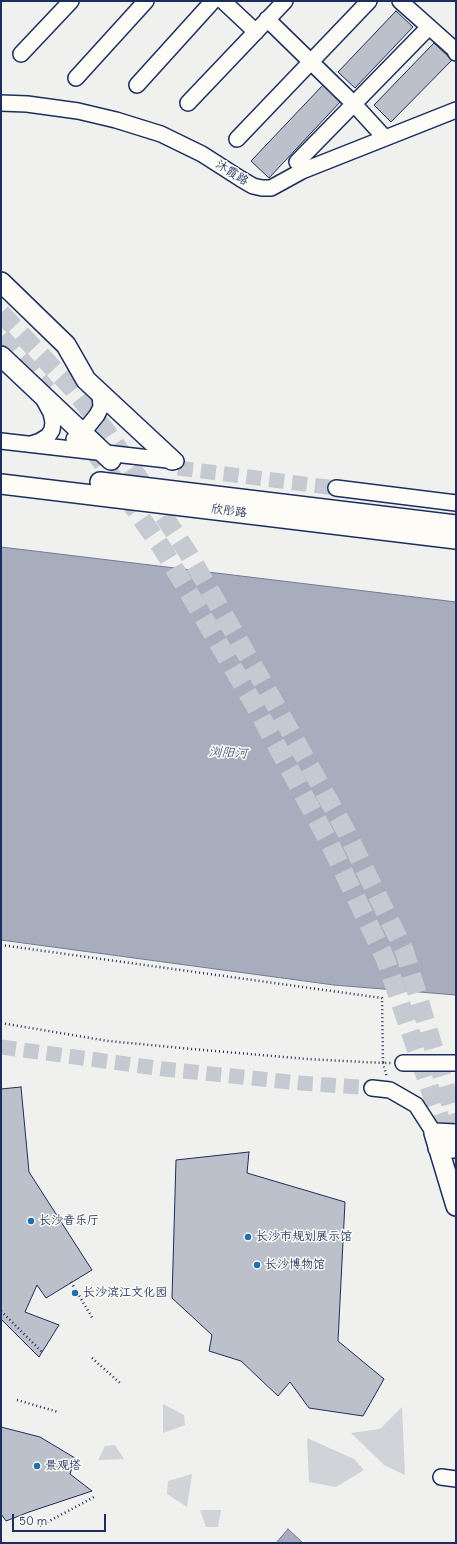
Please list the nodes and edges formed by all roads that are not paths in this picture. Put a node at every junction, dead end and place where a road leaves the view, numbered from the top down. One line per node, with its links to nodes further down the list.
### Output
1 (71, 1): 12 (street)
2 (213, 1): 15 (street)
3 (223, 1): 10 (street)
4 (285, 1): 8 (street)
5 (369, 1): 13 (street)
6 (400, 1): 9 (street)
7 (140, 3): 14 (street)
8 (268, 19): 10 (street); 13 (street)
9 (429, 27): 11 (street); 18 (street)
10 (256, 32): 17 (street)
11 (456, 53)
12 (21, 54)
13 (311, 62): 18 (street); 23 (street)
14 (76, 78)
15 (137, 85)
16 (1, 103): 22 (street, 沐霞路)
17 (188, 103)
18 (354, 104): 22 (street); 24 (street)
19 (1, 110): 21 (street, 沐霞路)
20 (456, 110): 22 (street, 沐霞路)
21 (456, 116)
22 (385, 138)
23 (237, 139)
24 (297, 162)
25 (1, 282): 28 (main road)
26 (1, 356): 27 (main road)
27 (39, 392): 29 (main road); 32 (street)
28 (100, 394): 29 (street); 35 (main road)
29 (82, 432): 33 (street); 34 (main road)
30 (1, 441): 32 (street)
31 (1, 447): 32 (street)
32 (34, 448): 33 (street); 34 (street)
33 (58, 448): 34 (street)
34 (108, 456): 35 (street)
35 (177, 463)
36 (1, 470): 40 (main road, 欣彤路)
37 (1, 484): 41 (main road, 欣彤路)
38 (456, 496): 39 (street)
39 (456, 503)
40 (456, 526)
41 (456, 539)
42 (403, 1062): 43 (street)
43 (456, 1063)
44 (372, 1088): 46 (street)
45 (456, 1134): 46 (main road)
46 (443, 1143): 47 (main road)
47 (456, 1206)
48 (441, 1477): 49 (street)
49 (456, 1479)

